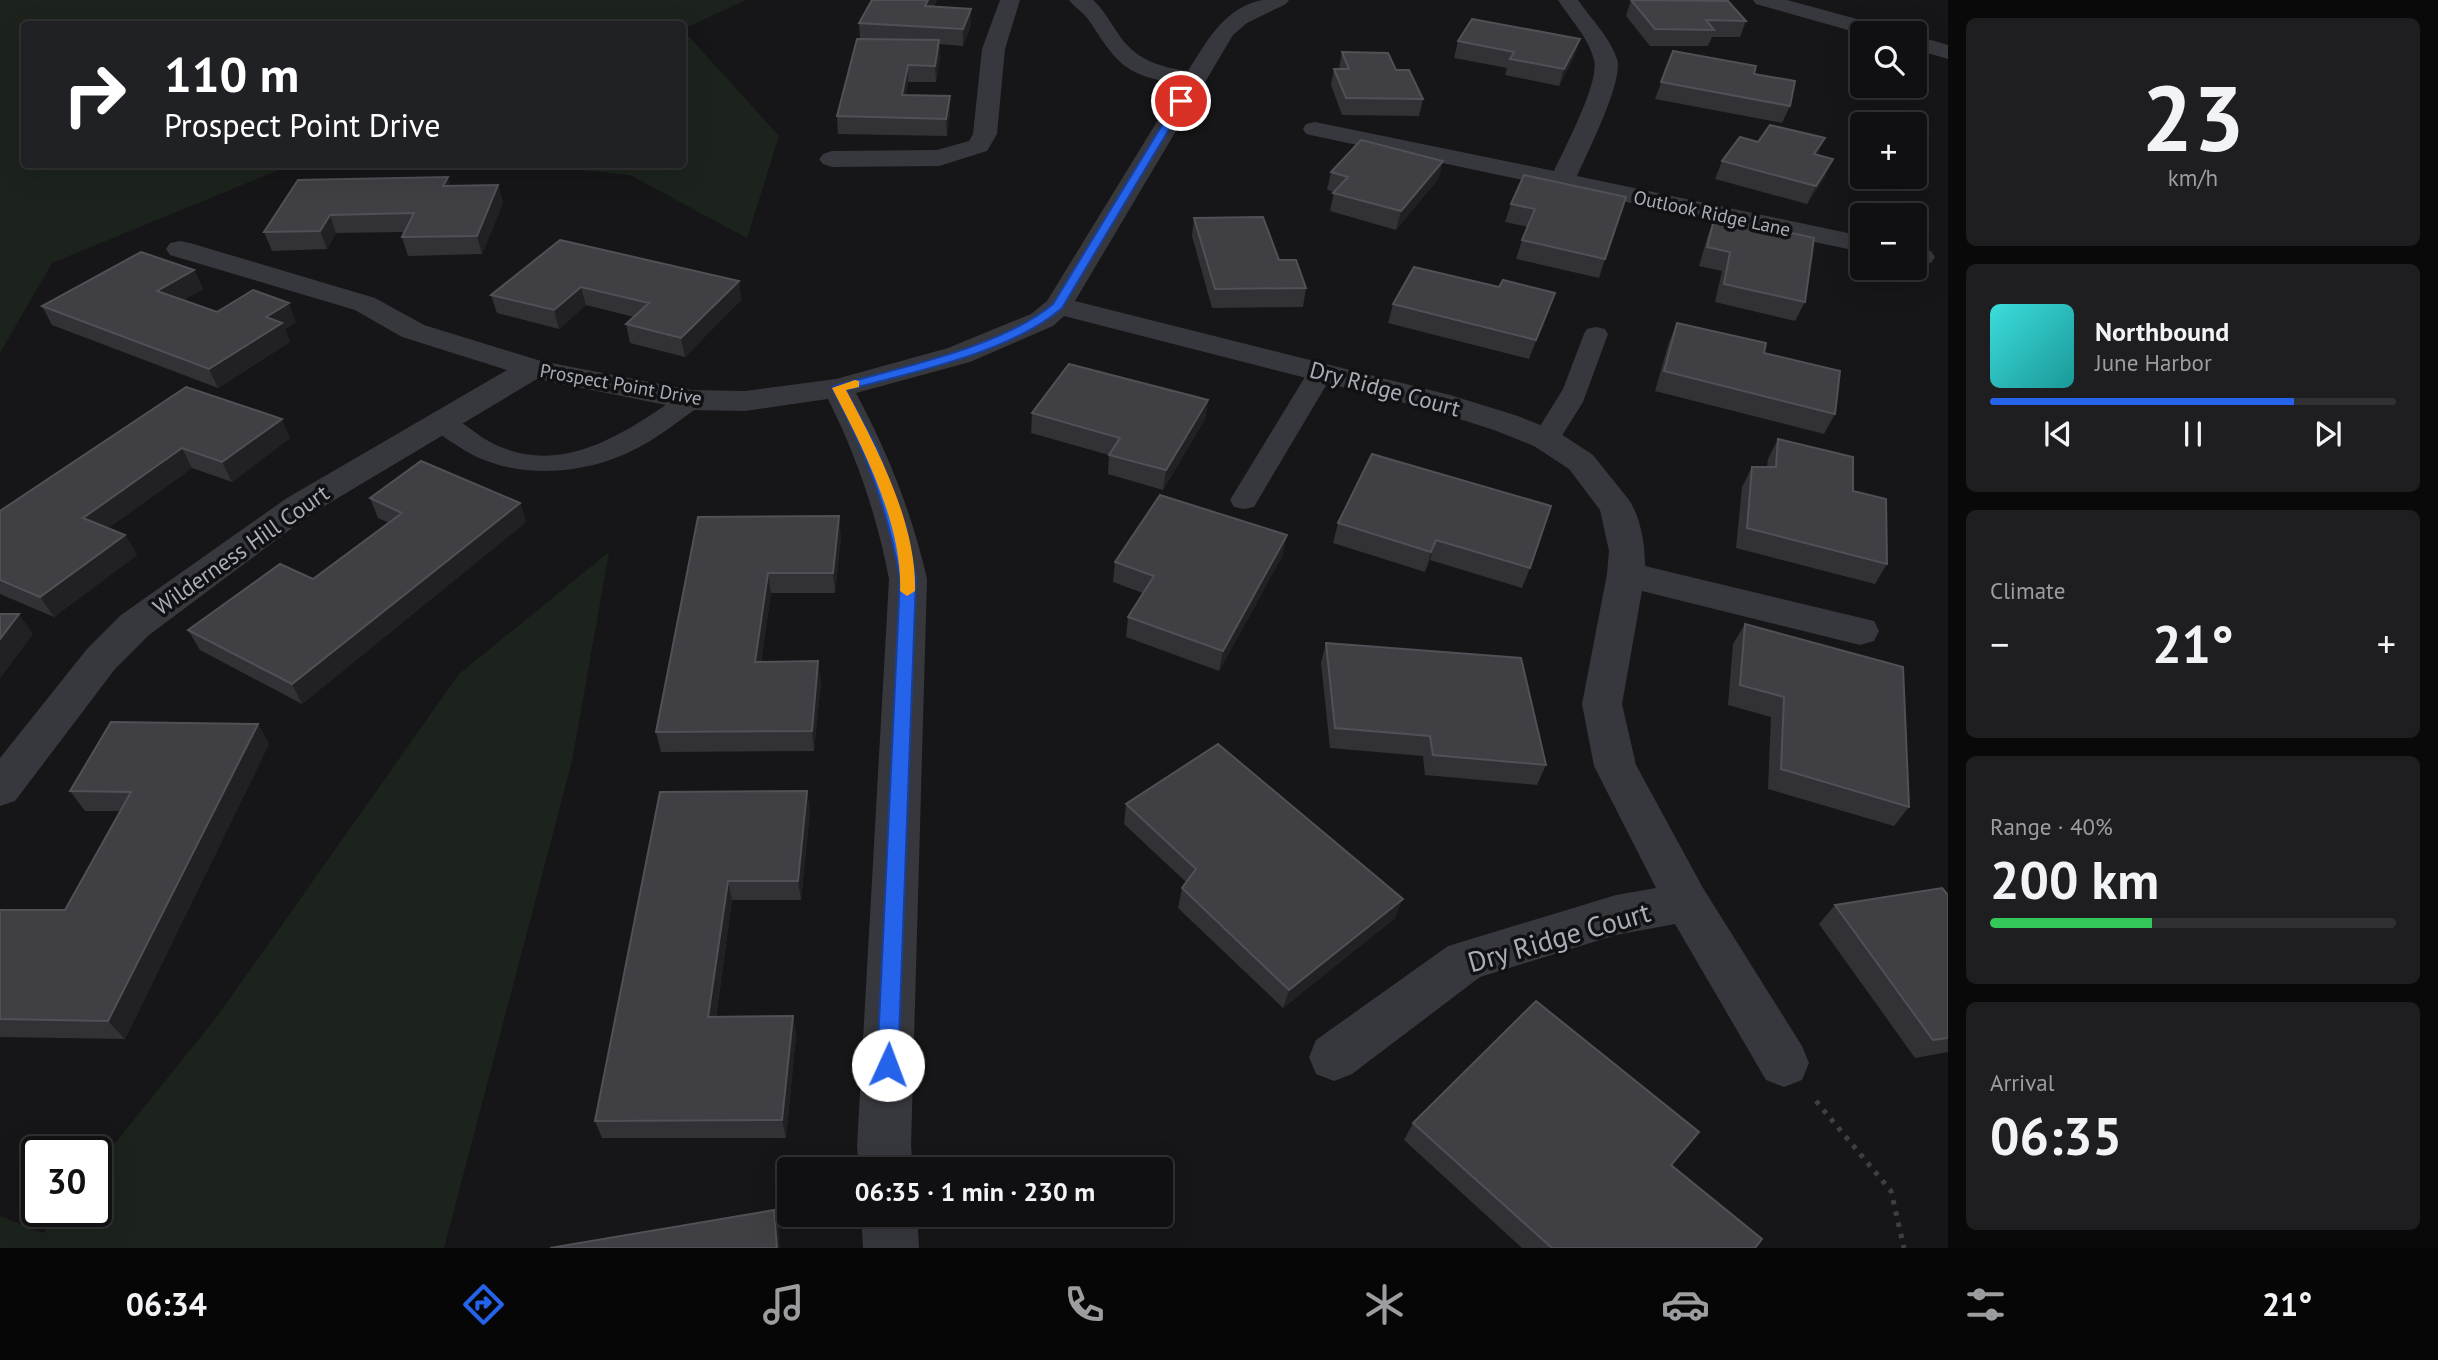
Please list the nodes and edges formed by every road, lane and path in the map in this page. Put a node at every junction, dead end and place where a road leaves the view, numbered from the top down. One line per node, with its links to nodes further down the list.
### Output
1 (1010, 0): 11 (street)
2 (1079, 0): 9 (street)
3 (1279, 0): 9 (street, Prospect Point Drive)
4 (1569, 0): 12 (street)
5 (1763, 0): 6 (street)
6 (1850, 24)
7 (1927, 46): 8 (street)
8 (1948, 52)
9 (1195, 79): 15 (street, Prospect Point Drive)
10 (1315, 129): 12 (street, Outlook Ridge Lane)
11 (832, 159)
12 (1562, 181): 13 (street, Outlook Ridge Lane)
13 (1850, 241)
14 (180, 249): 17 (street, Prospect Point Drive)
15 (1058, 306): 18 (street, Dry Ridge Court); 19 (street, Prospect Point Drive)
16 (1597, 334): 22 (lane)
17 (532, 368): 20 (street, Prospect Point Drive); 21 (street, Wilderness Hill Court)
18 (1321, 372): 22 (street, Dry Ridge Court); 23 (lane)
19 (838, 388): 20 (street, Prospect Point Drive); 30 (street)
20 (691, 400): 21 (lane)
21 (440, 421): 26 (street, Wilderness Hill Court)
22 (1546, 439): 24 (street, Dry Ridge Court)
23 (1244, 500)
24 (1626, 574): 25 (street); 27 (street, Dry Ridge Court)
25 (1860, 631)
26 (0, 789)
27 (1687, 902): 28 (street, Dry Ridge Court); 29 (street, Dry Ridge Court)
28 (1334, 1057)
29 (1783, 1063): 33 (path)
30 (885, 1157)
31 (890, 1227): 32 (street)
32 (891, 1248)
33 (1904, 1248)

